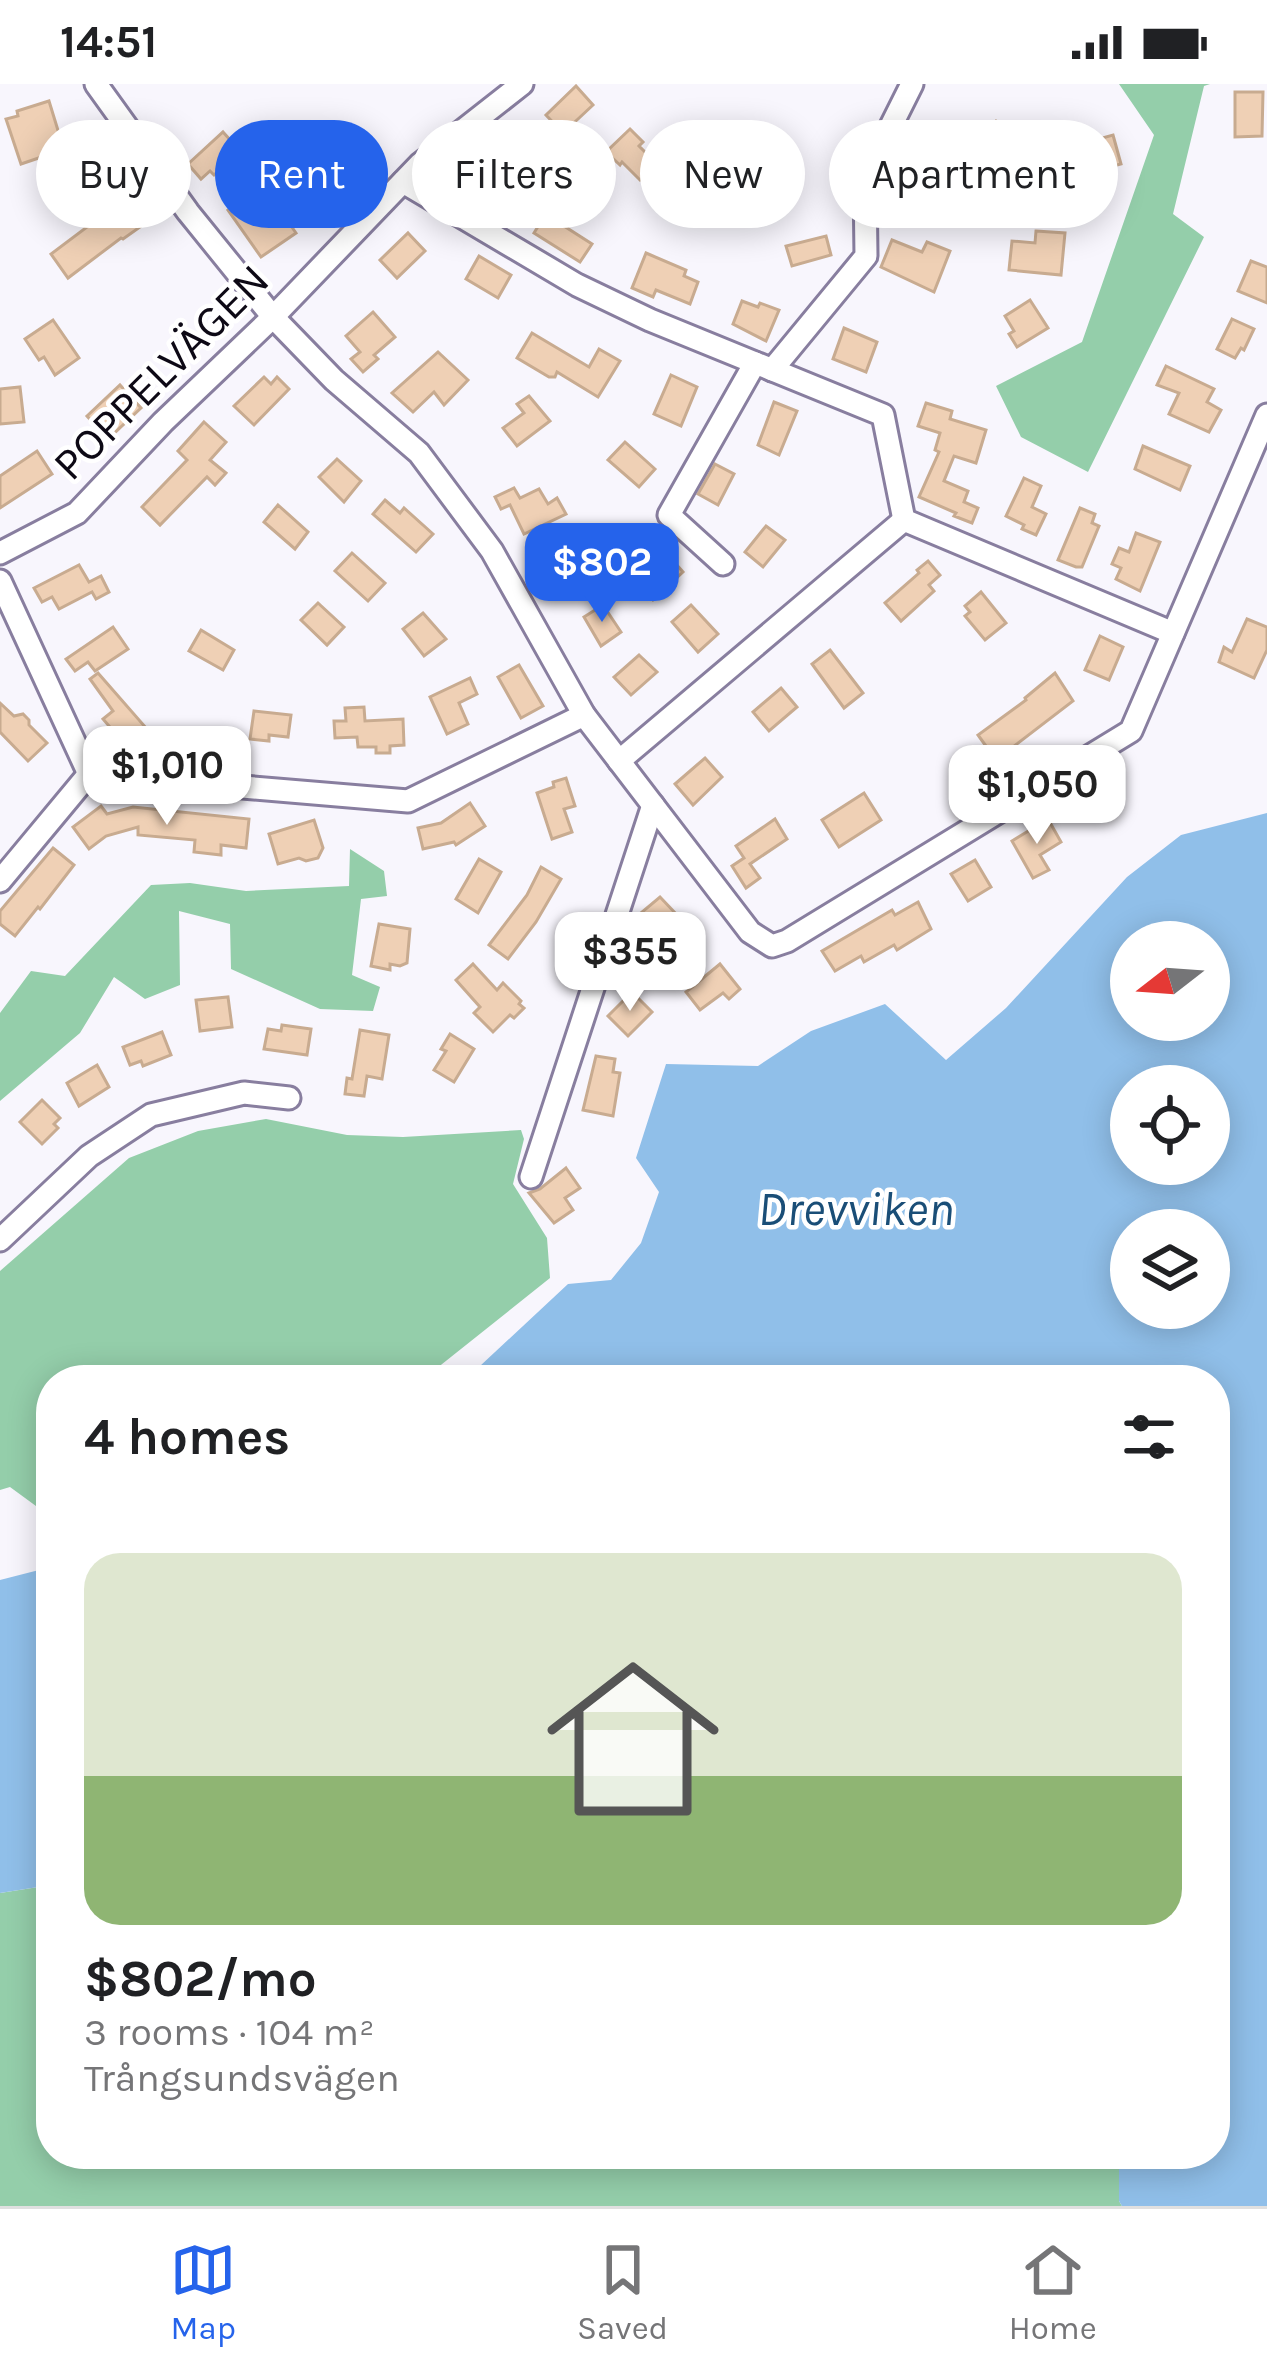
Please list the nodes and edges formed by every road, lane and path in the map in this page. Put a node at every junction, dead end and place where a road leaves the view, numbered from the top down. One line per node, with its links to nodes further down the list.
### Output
1 (96, 84): 5 (street)
2 (523, 84): 4 (street, POPPELVÄGEN)
3 (912, 84): 6 (street)
4 (404, 182): 5 (street, POPPELVÄGEN); 6 (street)
5 (272, 317): 9 (street, POPPELVÄGEN); 13 (street)
6 (764, 367): 8 (street); 10 (street)
7 (1267, 415): 12 (street)
8 (904, 520): 12 (street); 14 (street)
9 (0, 553)
10 (723, 564)
11 (0, 581): 15 (street)
12 (1173, 633): 16 (street)
13 (584, 715): 14 (street); 15 (street)
14 (619, 760): 16 (street)
15 (89, 775): 17 (street)
16 (653, 805): 19 (street)
17 (0, 881)
18 (289, 1098): 20 (street)
19 (531, 1177)
20 (2, 1236)

